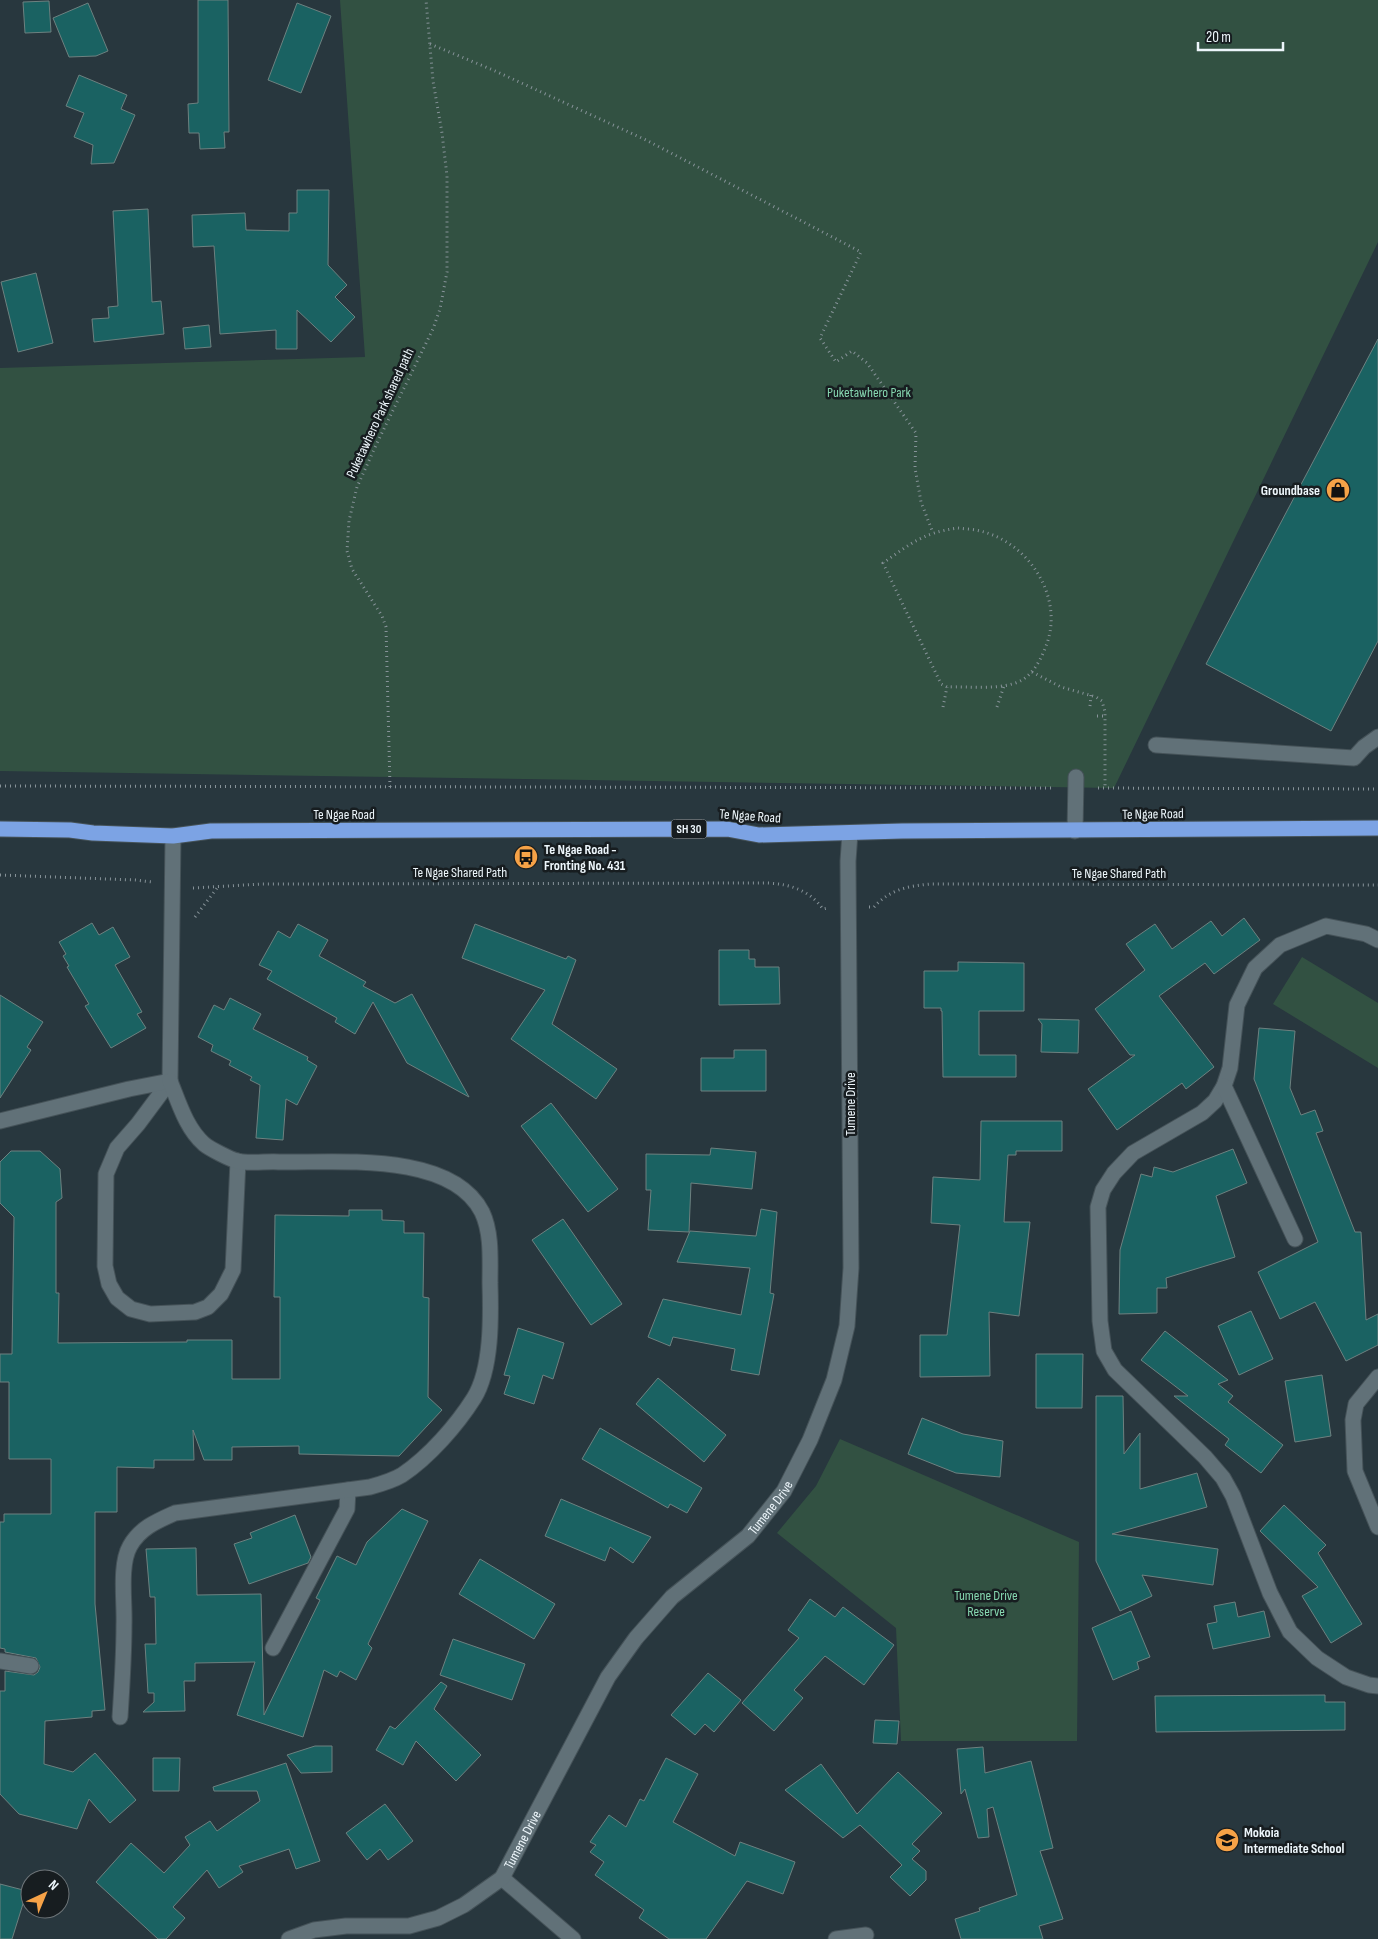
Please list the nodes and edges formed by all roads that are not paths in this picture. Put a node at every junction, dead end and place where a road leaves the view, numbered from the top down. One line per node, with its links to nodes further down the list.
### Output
1 (1378, 737): 2 (street)
2 (1156, 745)
3 (1076, 783): 6 (street)
4 (1378, 828): 6 (highway, Te Ngae Road / SH 30)
5 (0, 829): 8 (highway, Te Ngae Road / SH 30)
6 (1075, 831): 7 (highway, Te Ngae Road / SH 30)
7 (850, 833): 8 (highway, Te Ngae Road / SH 30); 23 (street, Tumene Drive)
8 (173, 836): 10 (street)
9 (1378, 940): 11 (street)
10 (170, 1081): 12 (street); 13 (street); 13 (street)
11 (1224, 1086): 14 (street); 21 (street)
12 (0, 1121)
13 (238, 1161): 16 (street)
14 (1295, 1239)
15 (1378, 1377): 17 (street)
16 (348, 1490): 18 (street); 22 (street)
17 (1378, 1527)
18 (273, 1648)
19 (0, 1661): 20 (street)
20 (31, 1666)
21 (1378, 1686)
22 (120, 1717)
23 (502, 1878): 25 (street, Tumene Drive); 26 (street)
24 (866, 1935): 27 (street)
25 (289, 1939)
26 (573, 1939)
27 (836, 1939)

